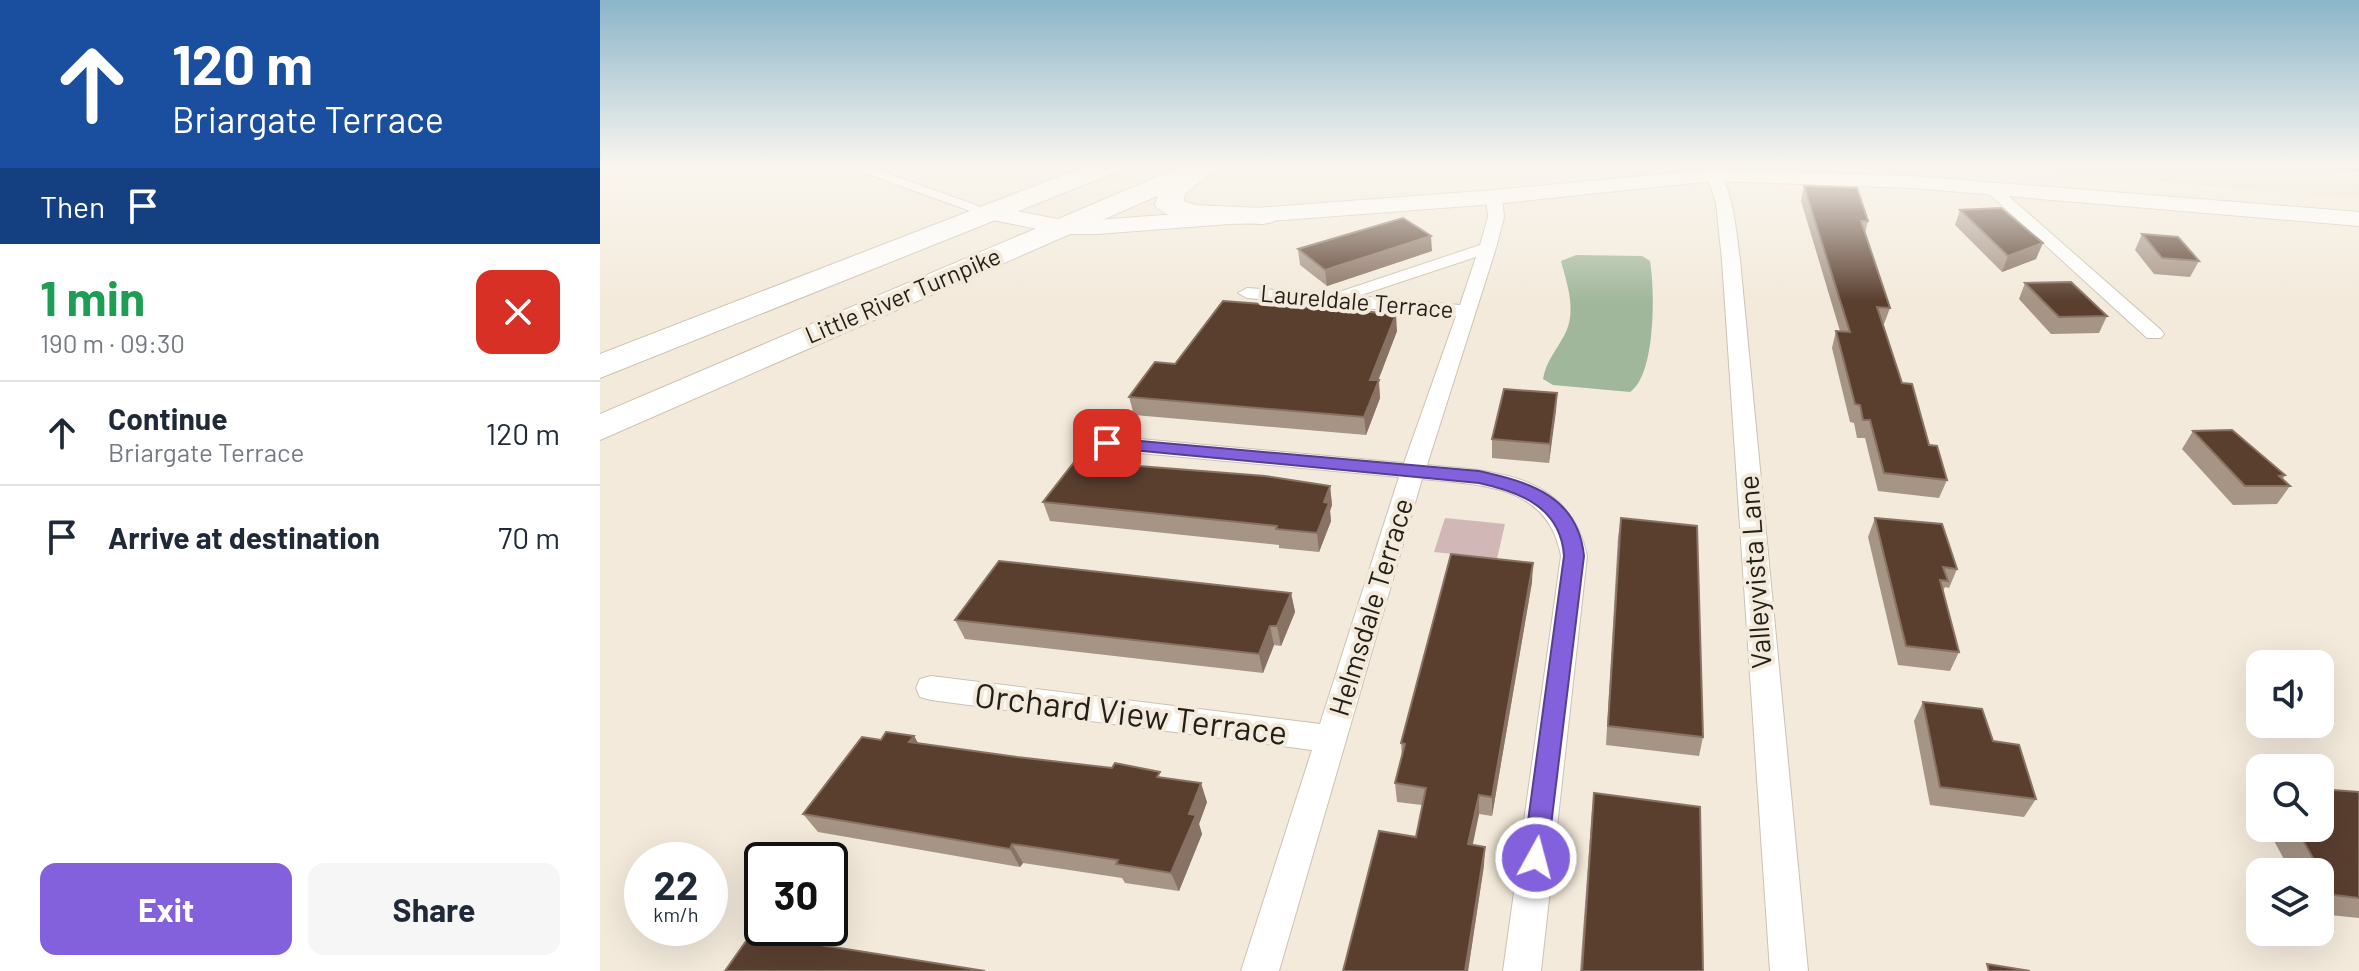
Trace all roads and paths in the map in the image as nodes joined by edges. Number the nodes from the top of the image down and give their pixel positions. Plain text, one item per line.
1 (982, 210) edge
2 (997, 210) edge
3 (1103, 210) edge
4 (1184, 210) edge
5 (1332, 210) edge
6 (1495, 210) edge
7 (1725, 210) edge
8 (2016, 210) edge
9 (2256, 210) edge
10 (990, 213) junction
11 (1263, 216) junction
12 (2359, 219) edge
13 (1063, 227) junction
14 (1488, 248) junction
15 (1247, 293) dead end
16 (1331, 299) junction
17 (1468, 311) junction
18 (2154, 334) dead end
19 (600, 367) edge
20 (600, 428) edge
21 (1107, 443) dead end
22 (1413, 471) junction
23 (931, 688) dead end
24 (1331, 739) junction
25 (1260, 971) edge
26 (1522, 971) edge
27 (1789, 971) edge

1 - 10 street
2 - 10 highway, Little River Turnpike
3 - 13 highway, Little River Turnpike
4 - 11 highway
5 - 11 street
6 - 14 street, Helmsdale Terrace
7 - 27 street, Valleyvista Lane
8 - 18 street
9 - 12 street
10 - 13 street
10 - 19 highway, Little River Turnpike
11 - 13 street
13 - 20 highway, Little River Turnpike
14 - 16 street
14 - 17 street, Helmsdale Terrace
15 - 16 street, Laureldale Terrace
16 - 17 street, Laureldale Terrace
17 - 22 street, Helmsdale Terrace
21 - 22 street
22 - 24 street, Helmsdale Terrace
22 - 26 street
23 - 24 street, Orchard View Terrace
24 - 25 street, Helmsdale Terrace

